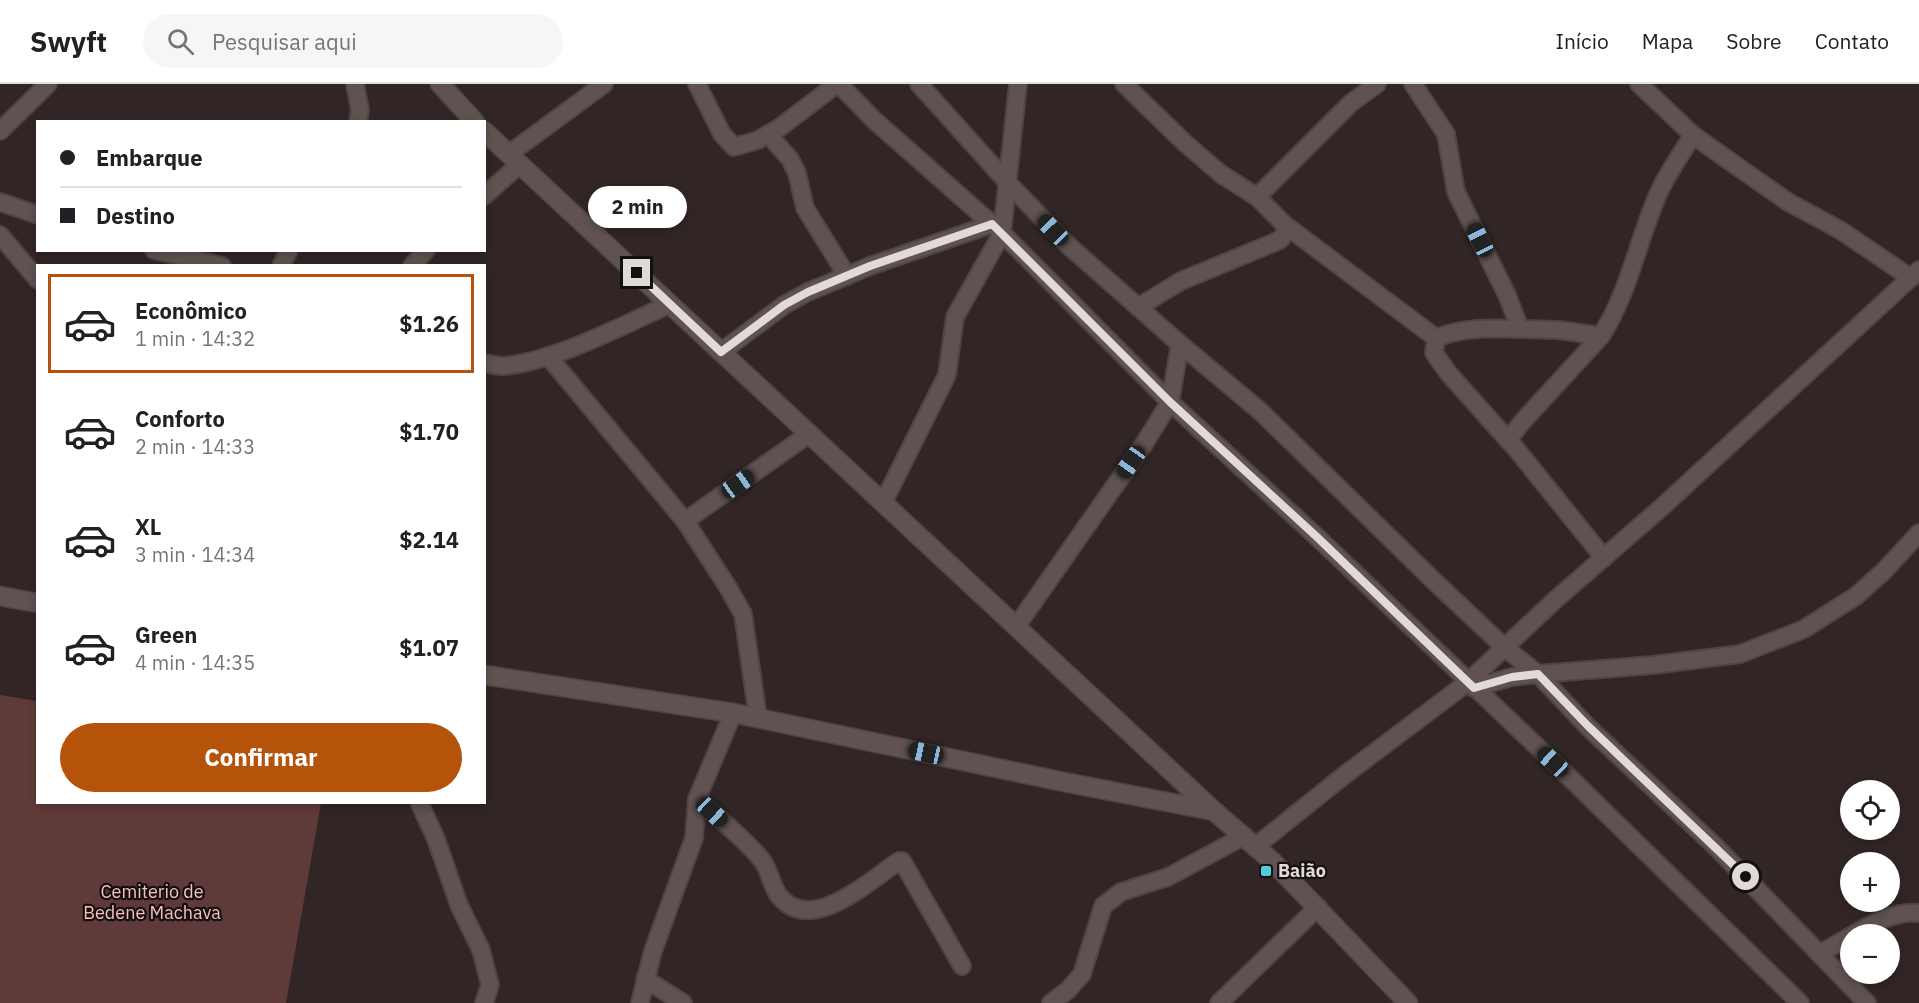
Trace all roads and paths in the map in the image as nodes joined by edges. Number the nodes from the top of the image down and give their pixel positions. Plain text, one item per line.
1 (48, 84) edge
2 (355, 84) edge
3 (440, 84) edge
4 (604, 84) edge
5 (697, 84) edge
6 (838, 84) edge
7 (919, 84) edge
8 (1018, 84) edge
9 (1124, 84) edge
10 (1377, 84) edge
11 (1413, 84) edge
12 (1639, 84) edge
13 (358, 120) edge
14 (474, 120) edge
15 (0, 131) edge
16 (486, 133) edge
17 (768, 134) junction
18 (1693, 135) junction
19 (514, 159) junction
20 (1008, 183) junction
21 (486, 194) edge
22 (1257, 197) junction
23 (0, 202) edge
24 (36, 214) edge
25 (1285, 225) junction
26 (997, 229) junction
27 (0, 235) edge
28 (162, 252) edge
29 (424, 252) edge
30 (214, 264) edge
31 (414, 264) edge
32 (1915, 274) edge
33 (847, 276) junction
34 (36, 278) edge
35 (670, 304) junction
36 (1138, 307) junction
37 (1520, 329) junction
38 (1601, 336) junction
39 (1437, 338) junction
40 (1180, 345) junction
41 (721, 352) junction
42 (548, 356) junction
43 (486, 363) edge
44 (1170, 402) junction
45 (809, 434) junction
46 (1508, 440) junction
47 (884, 503) junction
48 (685, 521) junction
49 (1919, 533) edge
50 (1604, 558) junction
51 (0, 596) edge
52 (36, 603) edge
53 (1016, 627) junction
54 (1504, 647) junction
55 (1538, 674) junction
56 (486, 675) edge
57 (1471, 685) junction
58 (733, 713) junction
59 (758, 718) junction
60 (697, 799) junction
61 (419, 804) edge
62 (1214, 811) junction
63 (1250, 841) junction
64 (1318, 907) junction
65 (1919, 914) edge
66 (1876, 924) edge
67 (1840, 942) edge
68 (1821, 954) junction
69 (962, 966) dead end
70 (645, 980) junction
71 (484, 1003) edge
72 (640, 1003) edge
73 (683, 1003) edge
74 (1051, 1003) edge
75 (1219, 1003) edge
76 (1408, 1003) edge
77 (1800, 1003) edge
78 (1867, 1003) edge

1 - 15 street
2 - 13 street
3 - 14 main road
4 - 19 street
5 - 17 street
6 - 17 street
6 - 26 street
7 - 20 street
8 - 20 street
9 - 22 street
10 - 22 street
11 - 37 street
12 - 18 street
16 - 19 main road
17 - 33 street
18 - 32 street
18 - 38 street
19 - 21 street
19 - 35 main road
20 - 26 street
20 - 36 street
22 - 25 street
23 - 24 street
25 - 36 street
25 - 39 street
26 - 33 street
26 - 44 street
26 - 47 street
27 - 34 street
28 - 30 street
29 - 31 street
32 - 50 street
33 - 41 street
35 - 41 main road
35 - 42 street
36 - 40 street
37 - 38 street
37 - 39 street
38 - 46 street
39 - 46 street
40 - 44 street
40 - 54 street
41 - 45 main road
42 - 43 street
42 - 48 street
44 - 53 street
44 - 57 street
45 - 47 main road
45 - 48 street
46 - 50 street
47 - 53 main road
48 - 59 street
49 - 55 street
50 - 54 street
51 - 52 main road
53 - 62 main road
54 - 55 street
54 - 57 street
55 - 57 street
55 - 68 street
56 - 58 main road
57 - 63 street
57 - 77 street
58 - 59 main road
58 - 60 street
59 - 62 main road
60 - 69 street
60 - 70 street
61 - 71 street
62 - 63 main road
63 - 64 main road
63 - 74 street
64 - 75 street
64 - 76 main road
65 - 66 street
67 - 68 street
68 - 78 street
70 - 72 street
70 - 73 street

